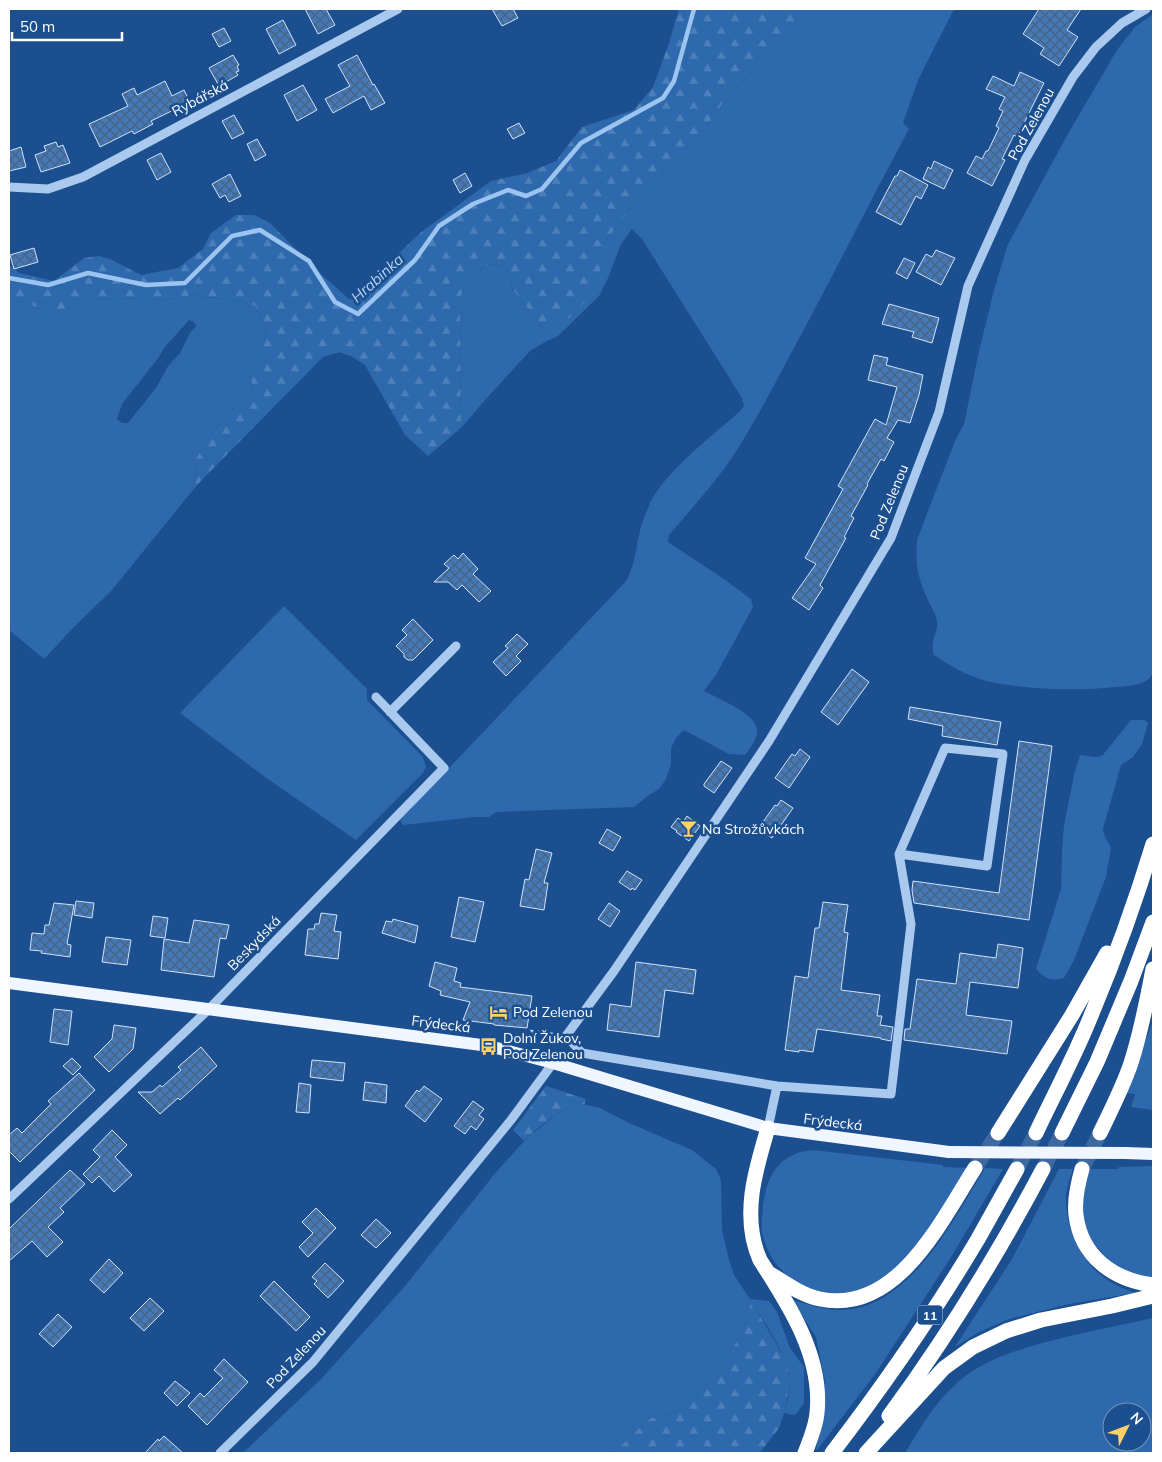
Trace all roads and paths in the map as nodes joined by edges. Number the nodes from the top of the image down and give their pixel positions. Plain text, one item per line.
1 (398, 9) edge
2 (1146, 9) edge
3 (9, 188) edge
4 (456, 646) dead end
5 (376, 697) dead end
6 (390, 712) junction
7 (1153, 844) edge
8 (899, 854) junction
9 (1141, 884) junction
10 (1153, 922) edge
11 (1153, 969) edge
12 (9, 983) edge
13 (208, 1009) junction
14 (566, 1036) junction
15 (526, 1055) junction
16 (553, 1063) junction
17 (777, 1086) junction
18 (768, 1128) junction
19 (998, 1133) tunnel mouth
20 (1036, 1133) tunnel mouth
21 (1100, 1133) tunnel mouth
22 (1062, 1134) tunnel mouth
23 (1153, 1154) edge
24 (975, 1168) tunnel mouth
25 (1017, 1169) tunnel mouth
26 (1043, 1169) tunnel mouth
27 (1082, 1169) tunnel mouth
28 (9, 1199) edge
29 (768, 1272) junction
30 (1153, 1285) edge
31 (1153, 1296) edge
32 (220, 1453) edge
33 (805, 1453) edge
34 (832, 1453) edge
35 (860, 1453) edge
36 (866, 1453) edge

1 - 3 street, Rybářská
2 - 14 street, Pod Zelenou
4 - 6 street
5 - 6 street, Beskydská
6 - 13 street, Beskydská
7 - 9 highway
8 - 8 street
8 - 17 street
9 - 19 highway
9 - 20 highway
10 - 22 highway
11 - 21 highway
12 - 13 main road, Frýdecká
13 - 15 main road, Frýdecká
13 - 28 street, Beskydská
14 - 15 path
14 - 17 street
15 - 16 main road, Frýdecká
16 - 18 main road, Frýdecká
16 - 32 street, Pod Zelenou
17 - 18 street
18 - 23 main road, Frýdecká, bridge
18 - 29 highway
24 - 29 highway
25 - 34 highway, 11
26 - 35 highway, 11
27 - 30 highway
29 - 33 highway
31 - 36 highway

